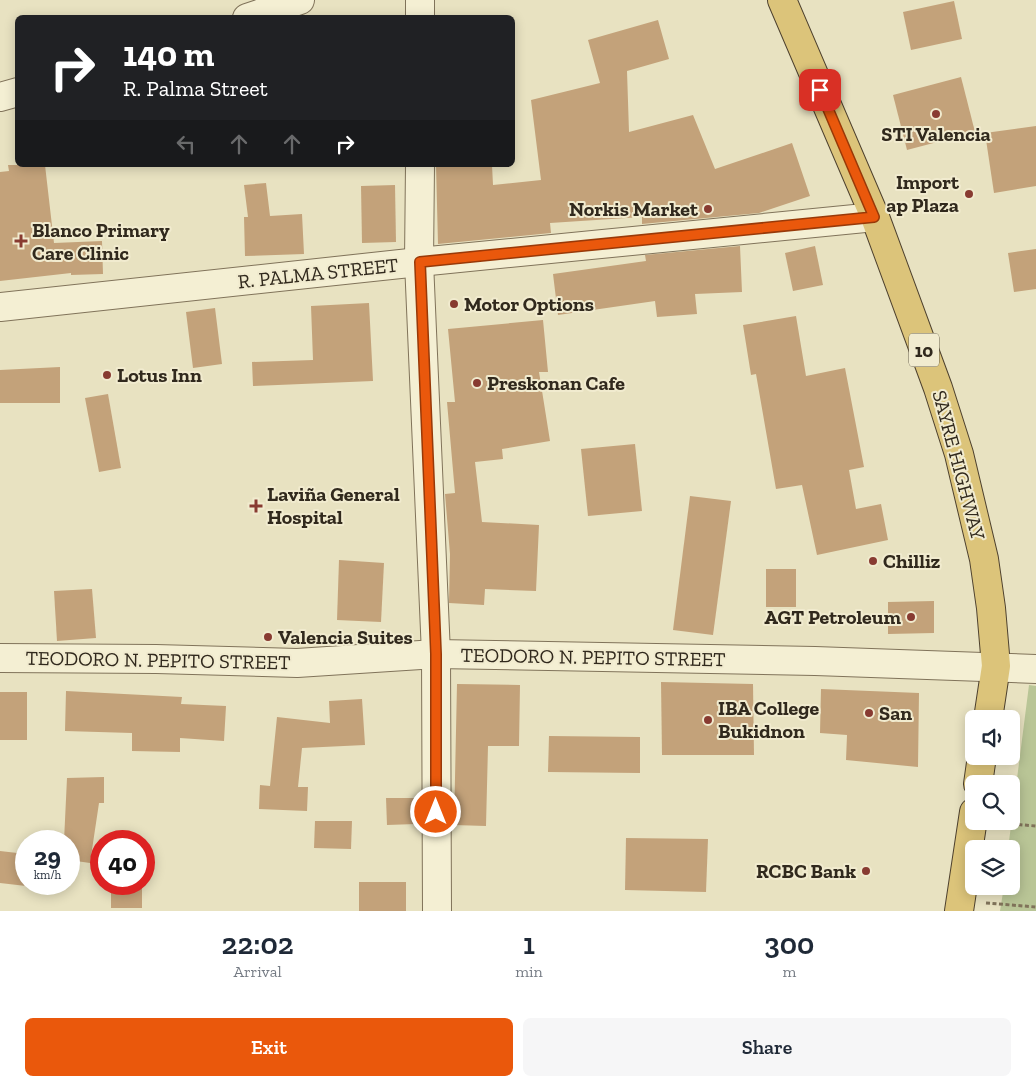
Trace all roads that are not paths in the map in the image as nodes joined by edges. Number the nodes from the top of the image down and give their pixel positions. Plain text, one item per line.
1 (300, 0) edge
2 (420, 0) edge
3 (782, 0) edge
4 (256, 15) edge
5 (420, 15) edge
6 (15, 93) edge
7 (0, 97) edge
8 (420, 167) edge
9 (874, 217) junction
10 (420, 262) junction
11 (0, 307) edge
12 (436, 654) junction
13 (0, 658) edge
14 (996, 666) junction
15 (1036, 669) edge
16 (989, 710) edge
17 (982, 830) edge
18 (960, 906) edge
19 (437, 911) edge

1 - 4 street
2 - 5 street
3 - 9 highway, SAYRE HIGHWAY / 10
6 - 7 street
8 - 10 street
9 - 10 street, R. PALMA STREET
9 - 14 highway, SAYRE HIGHWAY / 10
10 - 11 street, R. PALMA STREET
10 - 12 street
12 - 13 street, TEODORO N. PEPITO STREET
12 - 14 street, TEODORO N. PEPITO STREET
12 - 19 street
14 - 15 street, TEODORO N. PEPITO STREET
14 - 16 highway, SAYRE HIGHWAY / 10
17 - 18 highway

